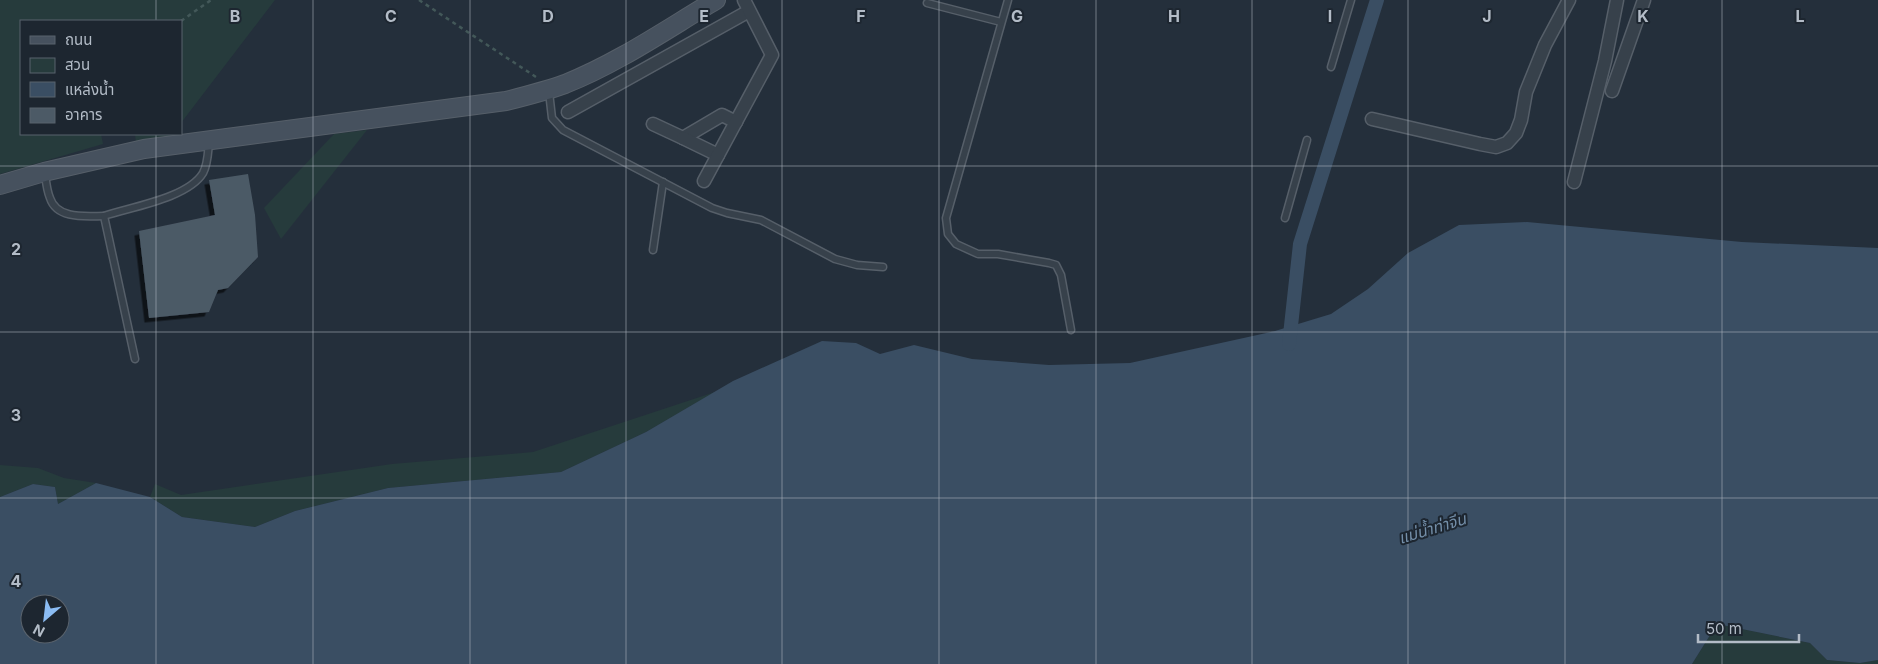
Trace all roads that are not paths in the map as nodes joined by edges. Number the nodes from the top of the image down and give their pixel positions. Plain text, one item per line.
1 (716, 0) edge
2 (1008, 0) edge
3 (1351, 0) edge
4 (1569, 0) edge
5 (1617, 0) edge
6 (1644, 0) edge
7 (927, 3) dead end
8 (747, 6) edge
9 (1001, 22) junction
10 (1331, 68) dead end
11 (545, 91) junction
12 (1612, 91) dead end
13 (568, 112) dead end
14 (1372, 119) dead end
15 (736, 122) junction
16 (653, 124) dead end
17 (683, 138) junction
18 (210, 140) junction
19 (1307, 140) dead end
20 (718, 155) junction
21 (44, 172) junction
22 (704, 181) dead end
23 (663, 182) junction
24 (1574, 182) dead end
25 (0, 185) edge
26 (104, 216) junction
27 (1285, 218) dead end
28 (652, 250) dead end
29 (883, 267) dead end
30 (1071, 330) dead end
31 (135, 359) dead end

1 - 11 main road
2 - 9 lane
3 - 10 lane
4 - 14 street
5 - 24 street
6 - 12 street
7 - 9 lane
8 - 13 street
8 - 15 street
9 - 30 lane
11 - 18 main road
11 - 23 lane
15 - 17 street
15 - 20 street
16 - 17 street
17 - 20 street
18 - 21 main road
18 - 26 lane
19 - 27 lane
20 - 22 street
21 - 25 main road
21 - 26 lane
23 - 28 lane
23 - 29 lane
26 - 31 lane

